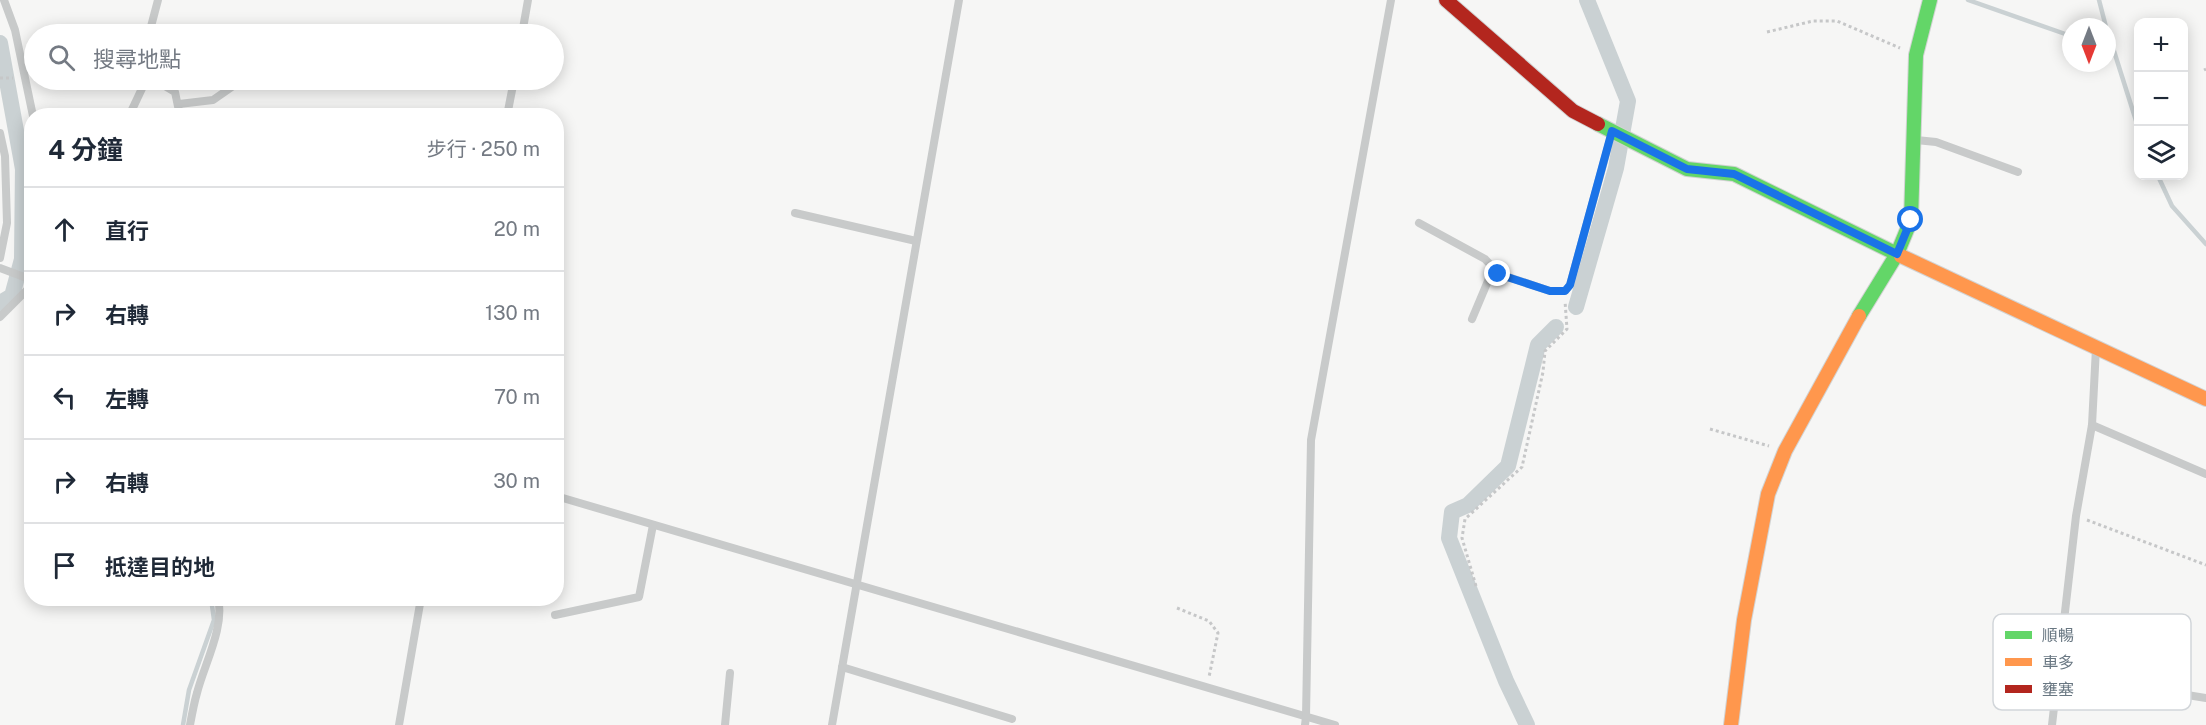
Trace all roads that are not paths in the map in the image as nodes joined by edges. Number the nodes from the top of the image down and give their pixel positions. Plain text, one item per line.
1 (4, 0) edge
2 (158, 0) edge
3 (528, 0) edge
4 (959, 0) edge
5 (1391, 0) edge
6 (1446, 0) edge
7 (1930, 0) edge
8 (152, 24) edge
9 (524, 24) edge
10 (24, 73) edge
11 (28, 90) edge
12 (141, 90) edge
13 (172, 90) edge
14 (227, 90) edge
15 (511, 90) edge
16 (179, 104) junction
17 (31, 108) edge
18 (133, 108) edge
19 (179, 108) edge
20 (508, 108) edge
21 (1612, 131) junction
22 (0, 133) edge
23 (1912, 140) junction
24 (2018, 172) dead end
25 (795, 213) dead end
26 (1419, 223) dead end
27 (916, 241) junction
28 (1897, 254) junction
29 (0, 258) edge
30 (0, 268) edge
31 (1493, 269) junction
32 (24, 277) edge
33 (24, 293) edge
34 (0, 317) edge
35 (1472, 319) dead end
36 (2096, 348) junction
37 (2206, 399) edge
38 (2092, 425) junction
39 (2206, 474) edge
40 (564, 498) edge
41 (653, 525) junction
42 (855, 584) junction
43 (220, 606) edge
44 (421, 606) edge
45 (2065, 614) edge
46 (555, 615) dead end
47 (842, 667) junction
48 (730, 673) dead end
49 (2191, 696) edge
50 (2206, 698) edge
51 (2054, 710) edge
52 (1012, 719) dead end
53 (1305, 721) edge
54 (190, 725) edge
55 (399, 725) edge
56 (726, 725) edge
57 (832, 725) edge
58 (1335, 725) edge
59 (1731, 725) edge
60 (2052, 725) edge

1 - 10 lane
2 - 8 lane
3 - 9 lane
4 - 27 lane
5 - 53 lane
6 - 21 street
7 - 23 street
11 - 17 lane
12 - 18 lane
13 - 16 lane
14 - 16 lane
15 - 20 lane
16 - 19 lane
21 - 28 street
21 - 31 lane
22 - 29 lane
23 - 24 lane
23 - 28 street
25 - 27 lane
26 - 31 lane
27 - 42 lane
28 - 36 street
28 - 59 street
30 - 32 lane
31 - 35 lane
33 - 34 lane
36 - 37 street
36 - 38 lane
38 - 39 lane
38 - 45 lane
40 - 41 lane
41 - 42 lane
41 - 46 lane
42 - 47 lane
42 - 53 lane
43 - 54 lane
44 - 55 lane
47 - 52 lane
47 - 57 lane
48 - 56 lane
49 - 50 lane
51 - 60 lane
53 - 58 lane

